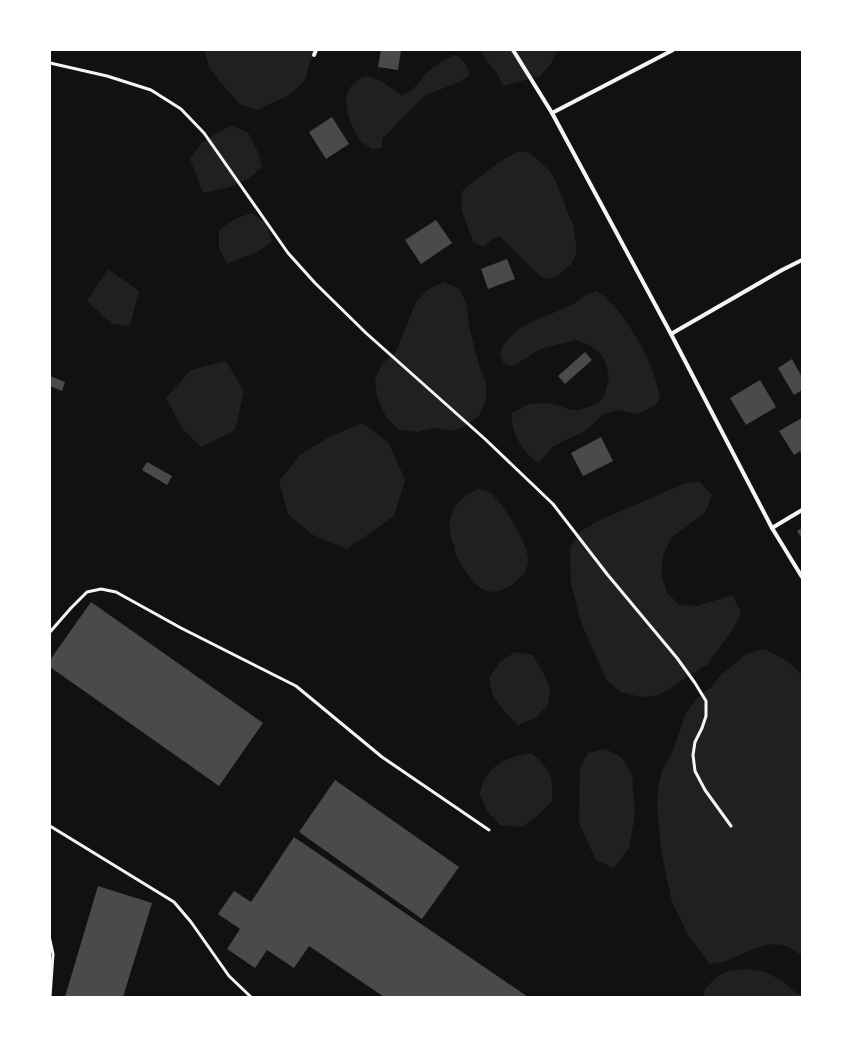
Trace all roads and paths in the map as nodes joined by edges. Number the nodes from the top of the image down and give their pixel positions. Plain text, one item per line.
1 (316, 50) edge
2 (514, 50) edge
3 (673, 50) edge
4 (314, 55) dead end
5 (50, 63) edge
6 (552, 113) junction
7 (802, 260) edge
8 (671, 334) junction
9 (802, 510) edge
10 (772, 528) junction
11 (802, 577) edge
12 (50, 632) edge
13 (50, 826) edge
14 (731, 826) dead end
15 (489, 830) dead end
16 (50, 940) edge
17 (50, 997) edge
18 (251, 997) edge

1 - 4 street
2 - 6 street
3 - 6 street
5 - 14 lane
6 - 8 street
7 - 8 street
8 - 10 street
9 - 10 street
10 - 11 street
12 - 15 lane
13 - 18 lane
16 - 17 lane

